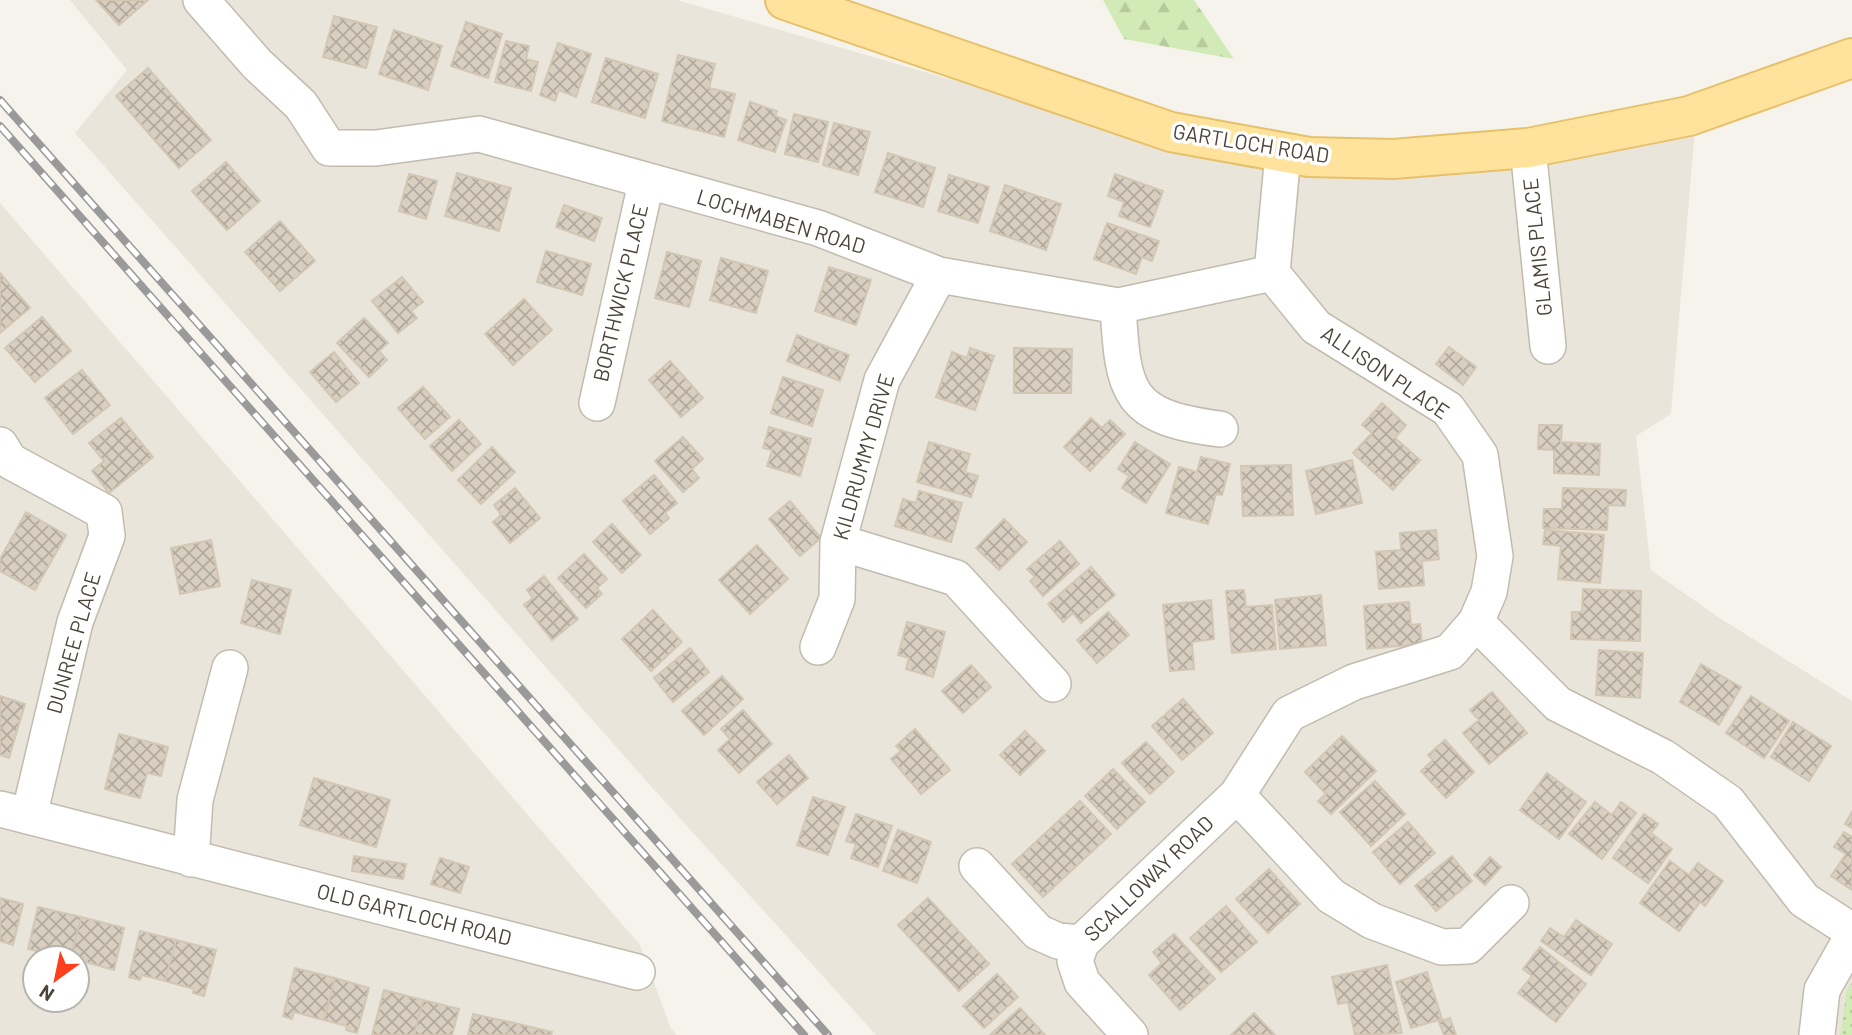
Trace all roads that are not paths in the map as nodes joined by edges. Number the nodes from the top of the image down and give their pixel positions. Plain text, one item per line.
1 (201, 0) edge
2 (785, 0) edge
3 (1852, 58) edge
4 (1528, 148) junction
5 (1283, 153) junction
6 (646, 183) junction
7 (1272, 274) junction
8 (939, 275) junction
9 (1118, 306) junction
10 (1548, 346) dead end
11 (597, 403) dead end
12 (1220, 429) dead end
13 (0, 445) edge
14 (838, 542) junction
15 (1476, 622) junction
16 (818, 647) dead end
17 (230, 668) dead end
18 (1053, 684) dead end
19 (1237, 795) junction
20 (15, 812) edge
21 (191, 859) junction
22 (977, 866) dead end
23 (1511, 903) dead end
24 (1852, 931) edge
25 (1852, 937) edge
26 (1081, 943) junction
27 (637, 972) dead end
28 (1130, 1035) edge
29 (1817, 1035) edge

1 - 6 street, LOCHMABEN ROAD
2 - 5 main road, GARTLOCH ROAD
3 - 4 main road, GARTLOCH ROAD
4 - 5 main road, GARTLOCH ROAD
4 - 10 street, GLAMIS PLACE
5 - 7 street
6 - 8 street, LOCHMABEN ROAD
6 - 11 street, BORTHWICK PLACE
7 - 9 street, LOCHMABEN ROAD
7 - 15 street, ALLISON PLACE
8 - 9 street, LOCHMABEN ROAD
8 - 14 street, KILDRUMMY DRIVE
9 - 12 street
13 - 20 street, DUNREE PLACE
14 - 16 street, KILDRUMMY DRIVE
14 - 18 street
15 - 19 street, ALLISON PLACE
15 - 24 street
17 - 21 street
19 - 23 street
19 - 26 street, SCALLOWAY ROAD
20 - 21 street, OLD GARTLOCH ROAD
21 - 27 street, OLD GARTLOCH ROAD
22 - 26 street
25 - 29 street
26 - 28 street, SCALLOWAY ROAD

